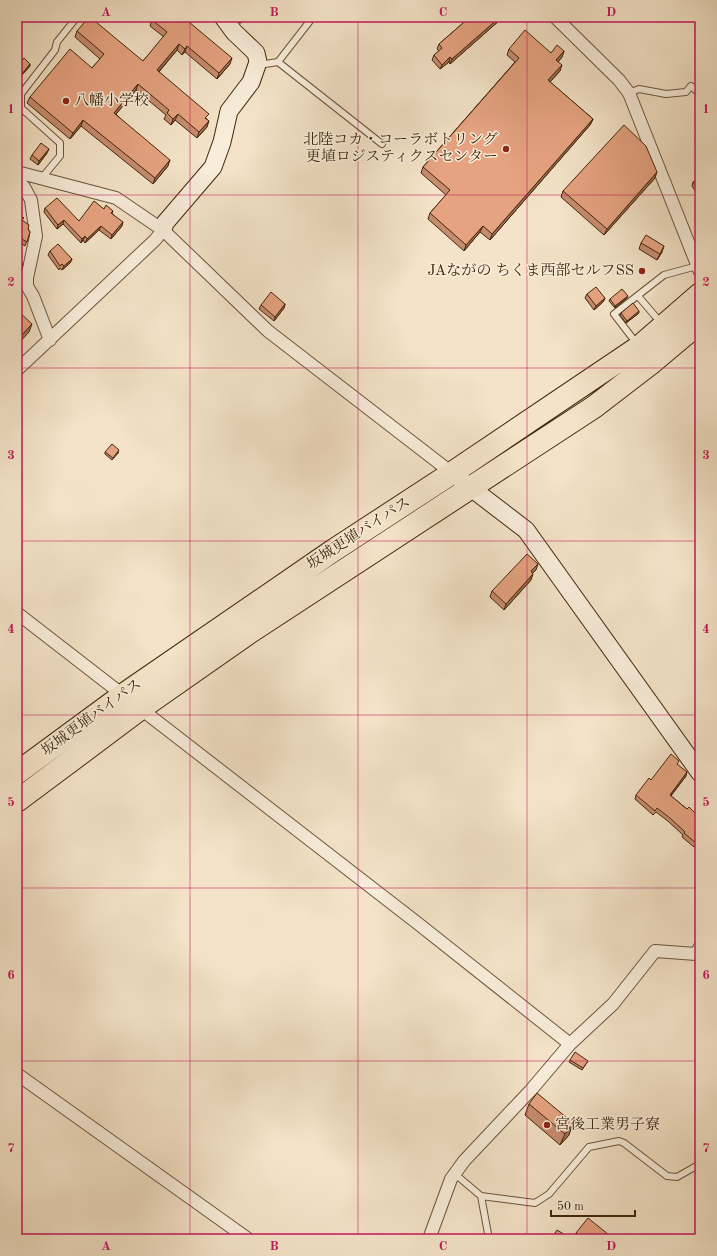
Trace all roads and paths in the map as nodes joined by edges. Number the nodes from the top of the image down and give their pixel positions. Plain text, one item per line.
1 (77, 17) edge
2 (223, 17) edge
3 (313, 17) edge
4 (555, 17) edge
5 (258, 62) junction
6 (278, 62) junction
7 (629, 93) junction
8 (700, 94) edge
9 (382, 144) dead end
10 (18, 177) edge
11 (41, 178) junction
12 (163, 230) junction
13 (699, 269) edge
14 (22, 286) edge
15 (700, 294) edge
16 (638, 296) junction
17 (700, 322) edge
18 (664, 327) junction
19 (50, 340) junction
20 (639, 347) junction
21 (17, 370) edge
22 (452, 473) junction
23 (471, 488) junction
24 (17, 613) edge
25 (123, 694) junction
26 (140, 709) junction
27 (17, 773) edge
28 (700, 773) edge
29 (17, 801) edge
30 (698, 950) edge
31 (570, 1044) junction
32 (17, 1074) edge
33 (700, 1164) edge
34 (455, 1174) junction
35 (481, 1196) junction
36 (248, 1239) edge
37 (429, 1239) edge
38 (489, 1239) edge

1 - 11 lane
2 - 5 street
3 - 6 lane
4 - 7 street
5 - 6 lane
5 - 12 street
6 - 9 lane
7 - 8 lane
7 - 13 street
10 - 11 street
10 - 14 street
11 - 12 street
12 - 19 street
12 - 22 street
13 - 16 lane
14 - 19 street
15 - 18 highway, 坂城更埴バイパス
16 - 18 lane
16 - 20 lane
17 - 23 highway, 坂城更埴バイパス
18 - 20 highway, 坂城更埴バイパス
19 - 21 street
20 - 22 highway, 坂城更埴バイパス
22 - 23 street
22 - 25 highway, 坂城更埴バイパス
23 - 26 highway, 坂城更埴バイパス
23 - 28 street
24 - 25 street
25 - 26 street
25 - 27 highway, 坂城更埴バイパス
26 - 29 highway, 坂城更埴バイパス
26 - 31 street
30 - 31 street
31 - 34 street
32 - 36 street
33 - 35 lane
34 - 35 lane
34 - 37 street
35 - 38 lane

